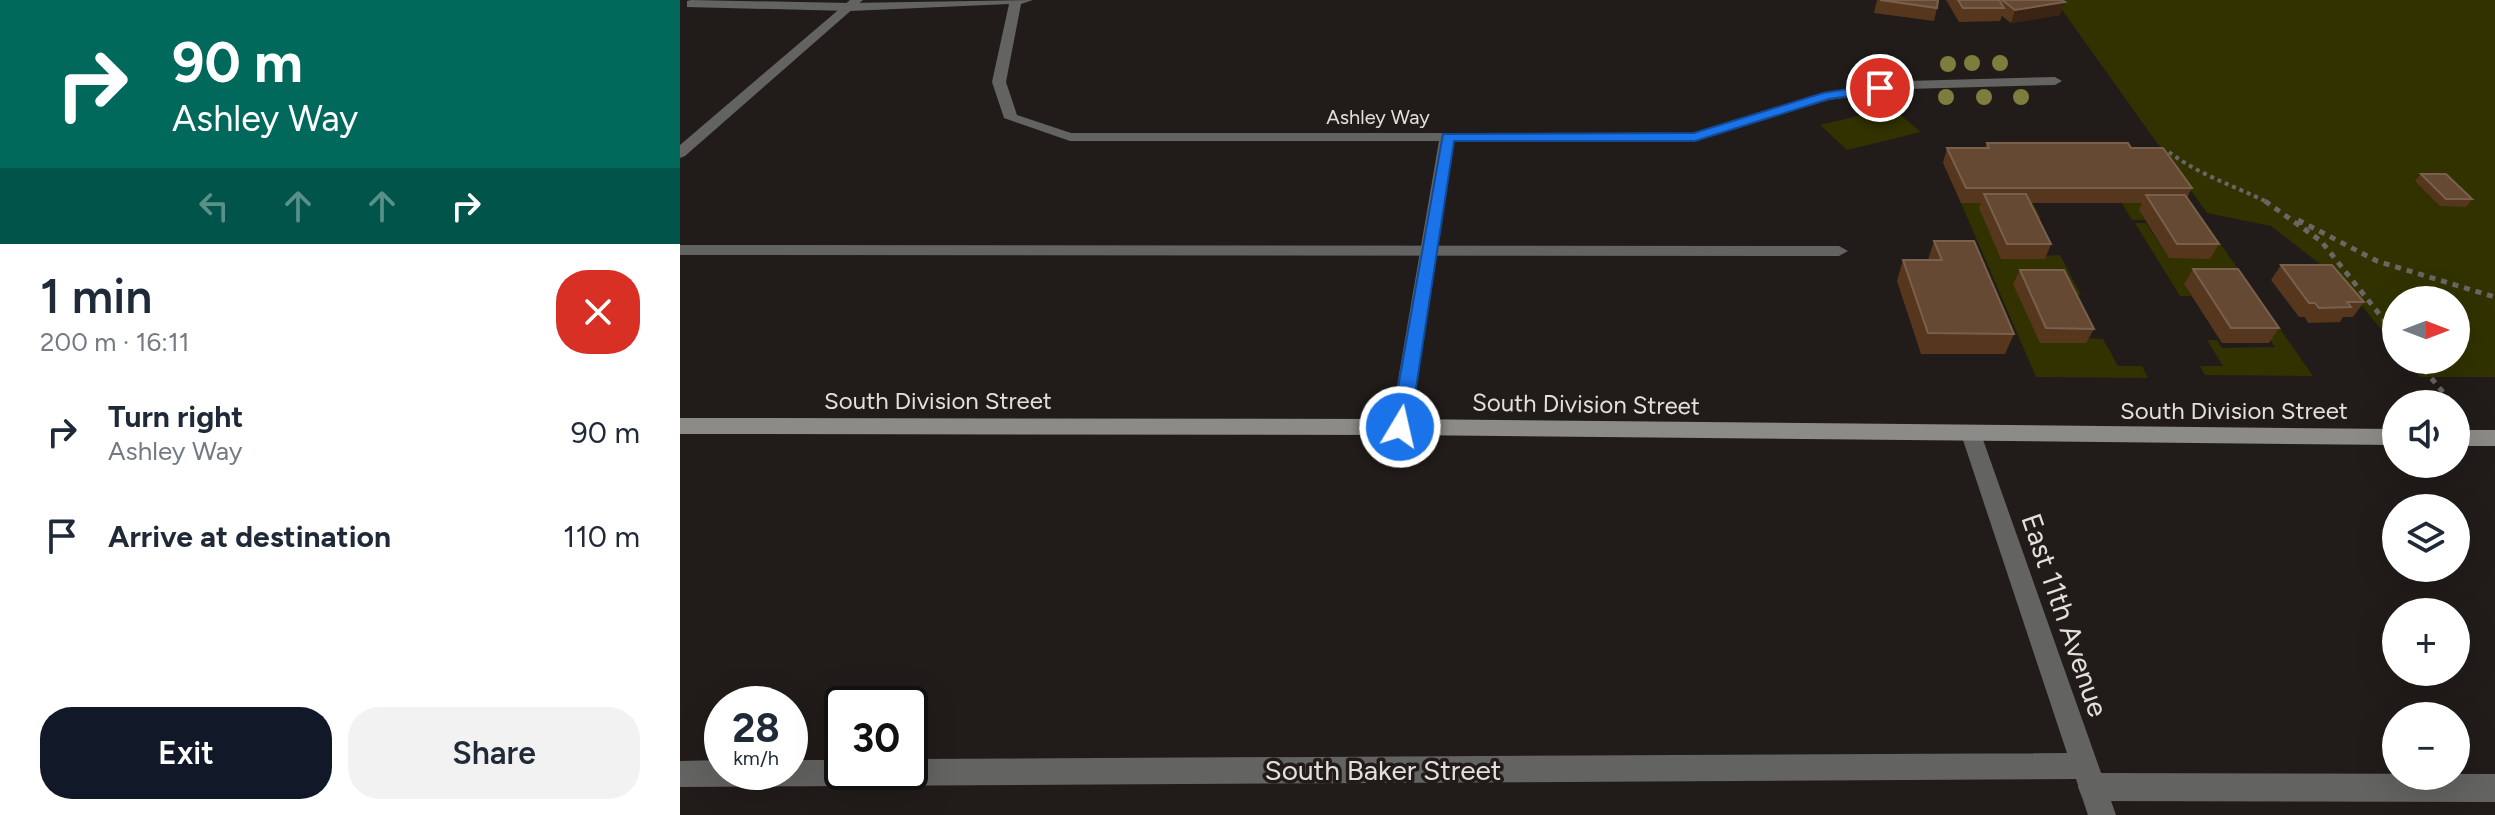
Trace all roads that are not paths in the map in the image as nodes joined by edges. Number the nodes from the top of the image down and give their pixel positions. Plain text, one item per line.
1 (1019, 1) edge
2 (854, 3) edge
3 (689, 6) edge
4 (2055, 81) dead end
5 (1447, 137) junction
6 (680, 153) edge
7 (680, 250) edge
8 (1429, 251) junction
9 (1839, 251) dead end
10 (680, 426) edge
11 (1400, 427) junction
12 (1971, 434) junction
13 (2382, 437) edge
14 (2470, 438) edge
15 (2495, 438) edge
16 (680, 774) edge
17 (2089, 777) junction
18 (2495, 788) edge
19 (2102, 815) edge

1 - 2 street
1 - 5 street, Ashley Way
2 - 3 street
2 - 6 street
4 - 5 street, Ashley Way
5 - 8 street
7 - 8 street
8 - 9 street
8 - 11 street
10 - 11 main road, South Division Street
11 - 12 main road, South Division Street
12 - 13 main road, South Division Street
12 - 17 street, East 11th Avenue
14 - 15 main road
16 - 17 street, South Baker Street
17 - 18 street, South Baker Street
17 - 19 street, East 11th Avenue

